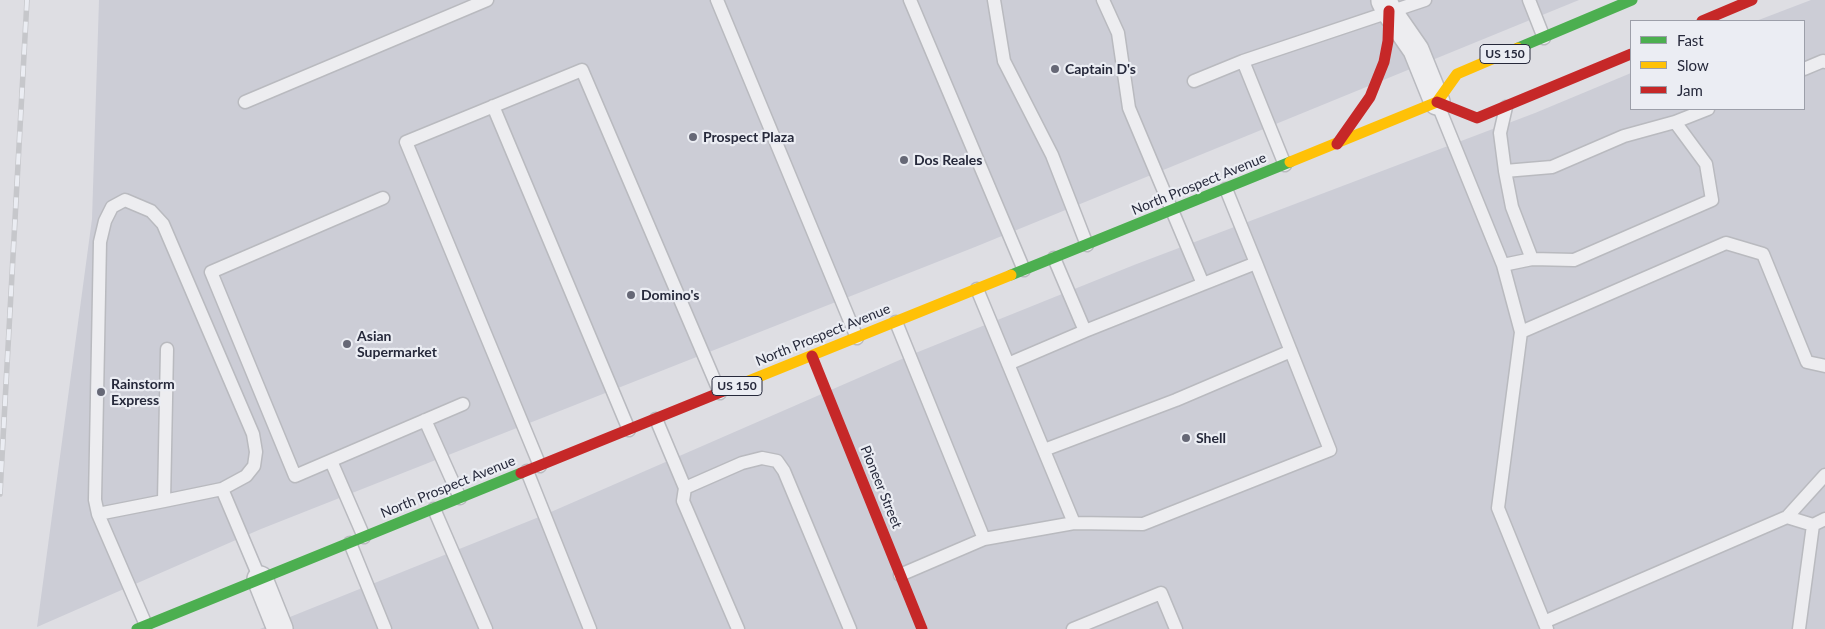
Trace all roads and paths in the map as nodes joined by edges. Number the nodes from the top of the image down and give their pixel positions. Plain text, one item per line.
1 (487, 0) edge
2 (716, 0) edge
3 (910, 0) edge
4 (994, 0) edge
5 (1102, 0) edge
6 (1425, 0) edge
7 (1529, 0) edge
8 (1632, 0) edge
9 (1752, 0) edge
10 (1610, 5) edge
11 (1386, 6) edge
12 (1704, 20) edge
13 (1544, 38) junction
14 (1630, 54) edge
15 (1243, 61) junction
16 (1825, 62) edge
17 (1805, 69) edge
18 (1194, 82) dead end
19 (245, 102) dead end
20 (1437, 102) junction
21 (1506, 105) junction
22 (493, 106) junction
23 (1705, 110) edge
24 (1675, 122) junction
25 (1337, 144) junction
26 (1285, 165) junction
27 (1505, 171) junction
28 (1226, 189) junction
29 (383, 198) dead end
30 (1172, 210) junction
31 (1086, 245) junction
32 (1054, 258) junction
33 (1532, 259) junction
34 (1256, 263) junction
35 (1503, 265) junction
36 (1024, 270) junction
37 (1203, 284) junction
38 (977, 289) junction
39 (896, 322) junction
40 (1085, 331) junction
41 (1521, 332) junction
42 (857, 338) junction
43 (167, 349) dead end
44 (1291, 351) junction
45 (812, 356) junction
46 (1008, 364) junction
47 (1825, 366) edge
48 (720, 393) junction
49 (463, 404) dead end
50 (656, 419) junction
51 (425, 420) junction
52 (629, 430) junction
53 (1044, 450) junction
54 (330, 461) junction
55 (540, 466) junction
56 (527, 471) junction
57 (1825, 475) edge
58 (684, 488) junction
59 (222, 489) junction
60 (460, 498) junction
61 (164, 501) junction
62 (434, 509) junction
63 (98, 514) junction
64 (1788, 517) junction
65 (1819, 522) edge
66 (1074, 523) junction
67 (364, 537) junction
68 (984, 539) junction
69 (350, 543) junction
70 (900, 575) junction
71 (260, 579) junction
72 (1545, 625) edge
73 (142, 627) edge
74 (280, 629) edge
75 (385, 629) edge
76 (486, 629) edge
77 (590, 629) edge
78 (738, 629) edge
79 (850, 629) edge
80 (922, 629) edge
81 (1073, 629) edge
82 (1176, 629) edge
83 (1799, 629) edge

1 - 19 lane
2 - 42 lane
3 - 36 lane
4 - 31 lane
5 - 30 lane
6 - 11 lane
7 - 13 lane
8 - 10 main road, US 150
9 - 12 main road
10 - 13 main road, US 150
11 - 15 lane
11 - 20 street
11 - 25 main road
13 - 20 main road, US 150
14 - 21 main road
15 - 18 lane
15 - 26 lane
16 - 17 lane
20 - 21 main road
20 - 25 main road, North Prospect Avenue / US 150
20 - 35 lane
21 - 27 lane
22 - 48 lane
22 - 52 lane
22 - 55 lane
23 - 24 lane
24 - 27 lane
24 - 33 lane
25 - 26 main road, North Prospect Avenue / US 150
26 - 28 main road, North Prospect Avenue / US 150
27 - 33 lane
28 - 30 main road, North Prospect Avenue / US 150
28 - 34 lane
29 - 54 lane
30 - 31 main road, North Prospect Avenue / US 150
30 - 37 lane
31 - 32 main road, North Prospect Avenue / US 150
32 - 36 main road, North Prospect Avenue / US 150
32 - 40 lane
33 - 35 lane
34 - 37 lane
34 - 44 lane
35 - 41 lane
36 - 38 main road, North Prospect Avenue / US 150
37 - 40 lane
38 - 39 main road, North Prospect Avenue / US 150
38 - 46 lane
39 - 42 main road, North Prospect Avenue / US 150
39 - 68 lane
40 - 46 lane
41 - 47 lane
41 - 72 lane
42 - 45 main road, North Prospect Avenue / US 150
43 - 61 lane
44 - 53 lane
44 - 66 lane
45 - 48 main road, North Prospect Avenue / US 150
45 - 70 main road, Pioneer Street
46 - 53 lane
48 - 50 main road, North Prospect Avenue / US 150
49 - 51 lane
50 - 52 main road, North Prospect Avenue / US 150
50 - 58 lane
51 - 54 lane
51 - 60 lane
52 - 55 main road, North Prospect Avenue / US 150
53 - 66 lane
54 - 67 lane
55 - 56 main road, North Prospect Avenue / US 150
56 - 60 main road, North Prospect Avenue / US 150
56 - 77 lane
57 - 64 lane
58 - 78 lane
58 - 79 lane
59 - 61 lane
59 - 63 lane
59 - 71 lane
60 - 62 main road, North Prospect Avenue / US 150
61 - 63 lane
62 - 67 main road, North Prospect Avenue / US 150
62 - 76 lane
63 - 73 lane
64 - 65 lane
64 - 72 lane
65 - 83 lane
66 - 68 lane
67 - 69 main road, North Prospect Avenue / US 150
68 - 70 lane
69 - 71 main road, North Prospect Avenue / US 150
69 - 75 lane
70 - 80 main road, Pioneer Street
71 - 73 main road, North Prospect Avenue / US 150
71 - 74 street
81 - 82 lane

